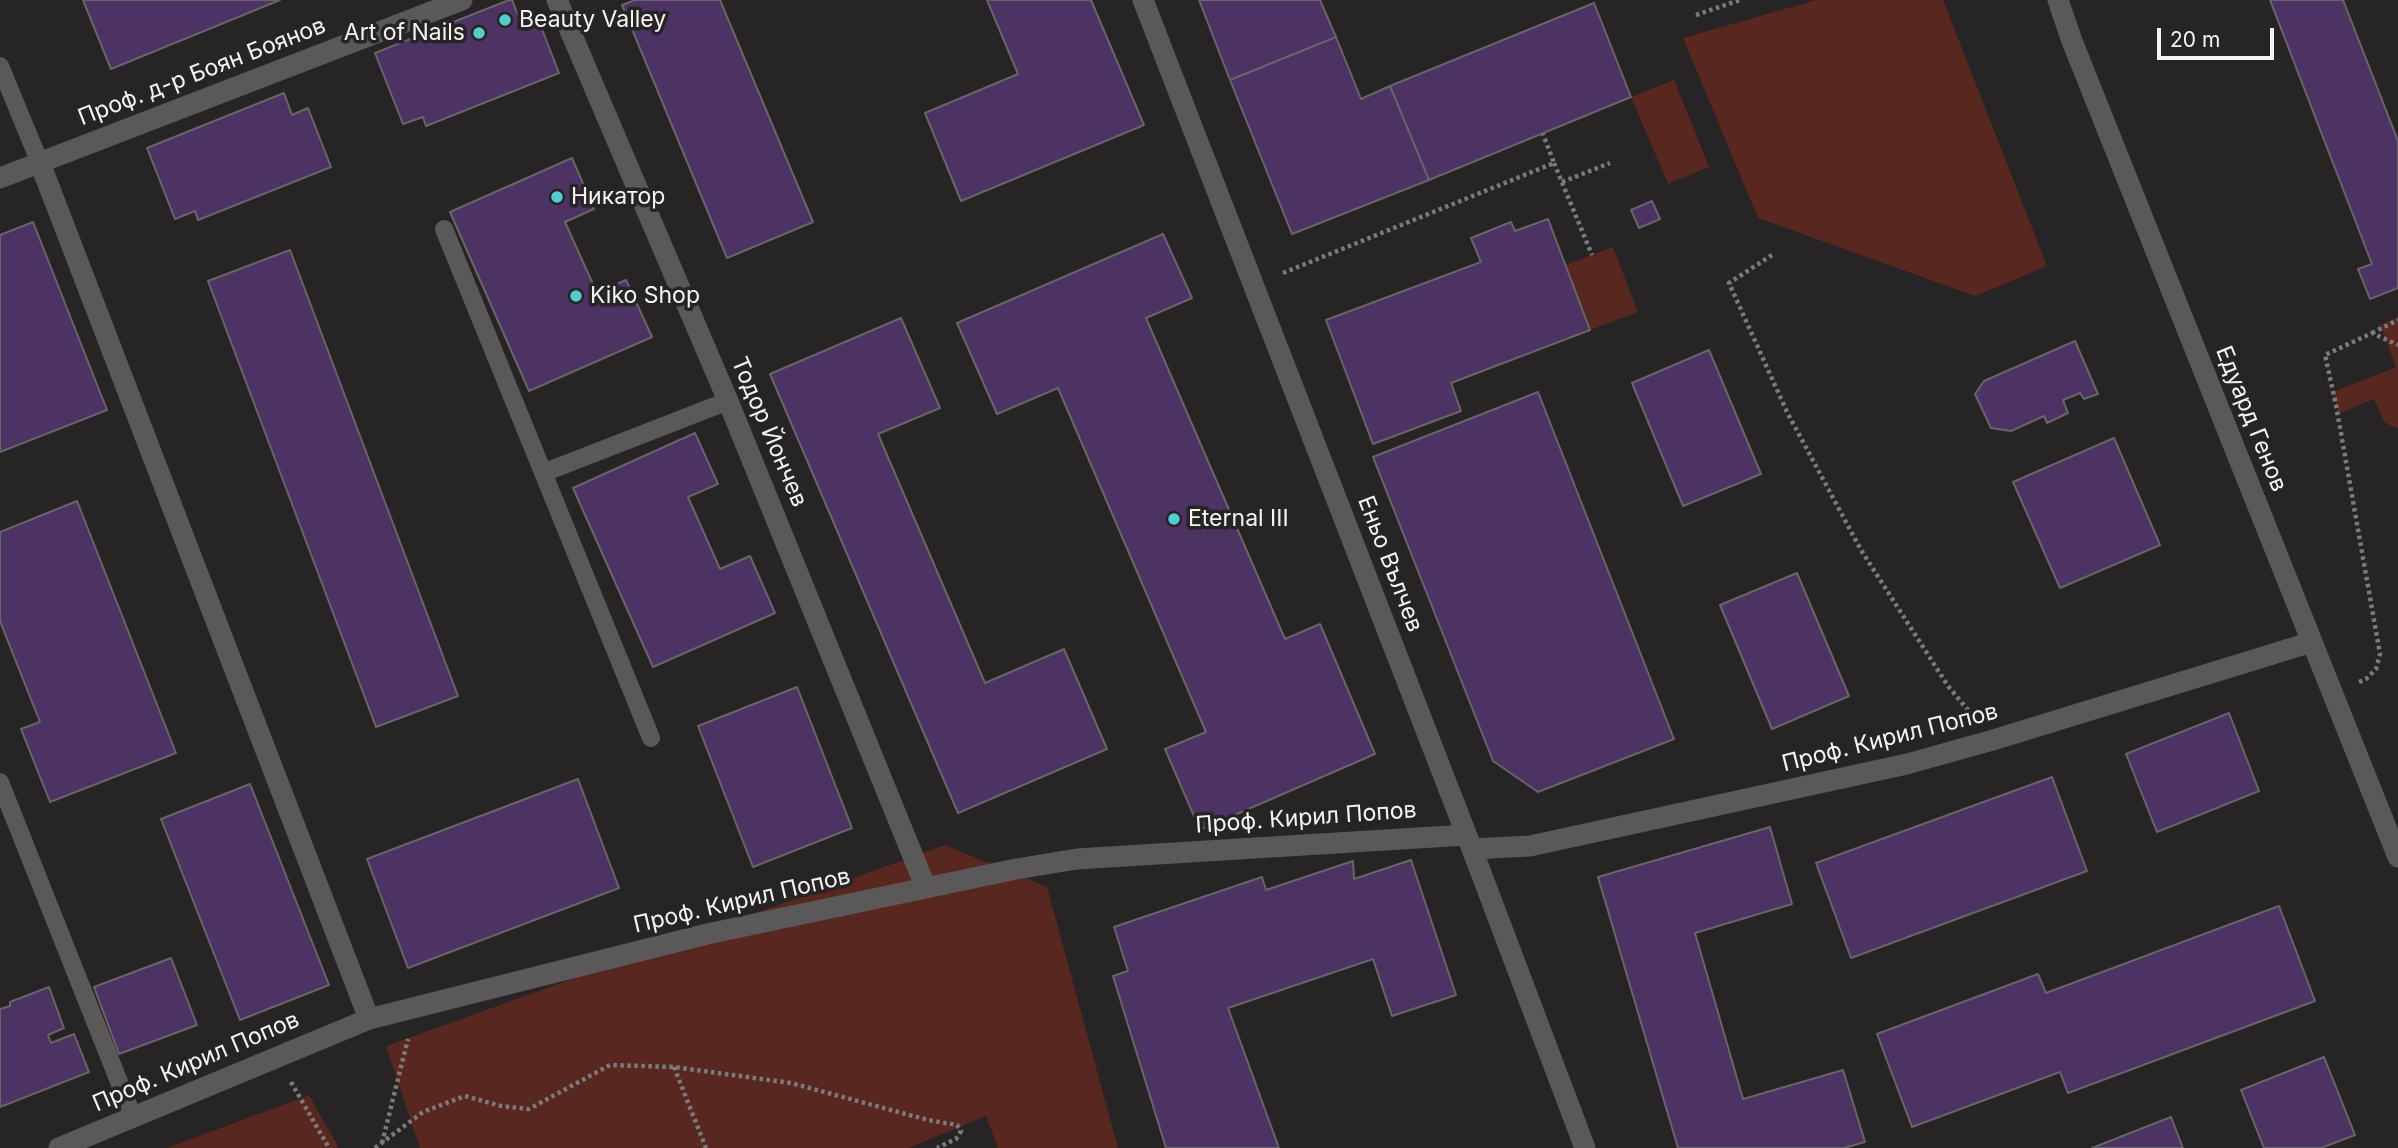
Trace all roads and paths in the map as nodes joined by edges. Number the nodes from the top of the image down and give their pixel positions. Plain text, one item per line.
1 (462, 0) edge
2 (557, 0) edge
3 (1143, 0) edge
4 (1740, 0) edge
5 (2058, 0) edge
6 (1696, 15) dead end
7 (0, 66) edge
8 (1543, 134) dead end
9 (40, 163) junction
10 (1555, 163) junction
11 (1610, 163) dead end
12 (0, 178) edge
13 (1562, 182) junction
14 (444, 229) dead end
15 (1592, 255) dead end
16 (1772, 255) dead end
17 (1254, 285) junction
18 (2398, 320) edge
19 (2372, 333) junction
20 (2398, 345) edge
21 (728, 401) junction
22 (543, 472) junction
23 (2312, 642) junction
24 (2332, 693) junction
25 (651, 738) dead end
26 (1993, 740) junction
27 (0, 782) edge
28 (1469, 842) junction
29 (2398, 857) edge
30 (926, 888) junction
31 (417, 1006) junction
32 (369, 1018) junction
33 (674, 1067) junction
34 (310, 1115) dead end
35 (133, 1117) junction
36 (382, 1143) junction
37 (59, 1148) edge
38 (329, 1148) edge
39 (375, 1148) edge
40 (706, 1148) edge
41 (937, 1148) edge
42 (1585, 1148) edge

1 - 9 street, Проф. д-р Боян Боянов
2 - 21 street, Тодор Йончев
3 - 17 street, Еньо Вълчев
4 - 6 path
5 - 23 street, Едуард Генов
7 - 9 lane
8 - 10 path
9 - 12 street, Проф. д-р Боян Боянов
9 - 32 street
10 - 13 path
10 - 17 path
11 - 13 path
13 - 15 path
14 - 22 lane
16 - 26 path
17 - 28 street, Еньо Вълчев
18 - 19 path
19 - 20 path
19 - 24 path
21 - 22 lane
21 - 30 street, Тодор Йончев
22 - 25 lane
23 - 24 street, Едуард Генов
23 - 26 street, Проф. Кирил Попов
24 - 29 street, Едуард Генов
26 - 28 street, Проф. Кирил Попов
27 - 35 lane
28 - 30 street, Проф. Кирил Попов
28 - 42 street, Еньо Вълчев
30 - 31 street, Проф. Кирил Попов
31 - 32 street, Проф. Кирил Попов
31 - 36 path
32 - 35 street, Проф. Кирил Попов
33 - 36 path
33 - 40 path
33 - 41 path
34 - 38 path
35 - 37 street, Проф. Кирил Попов
36 - 39 path

